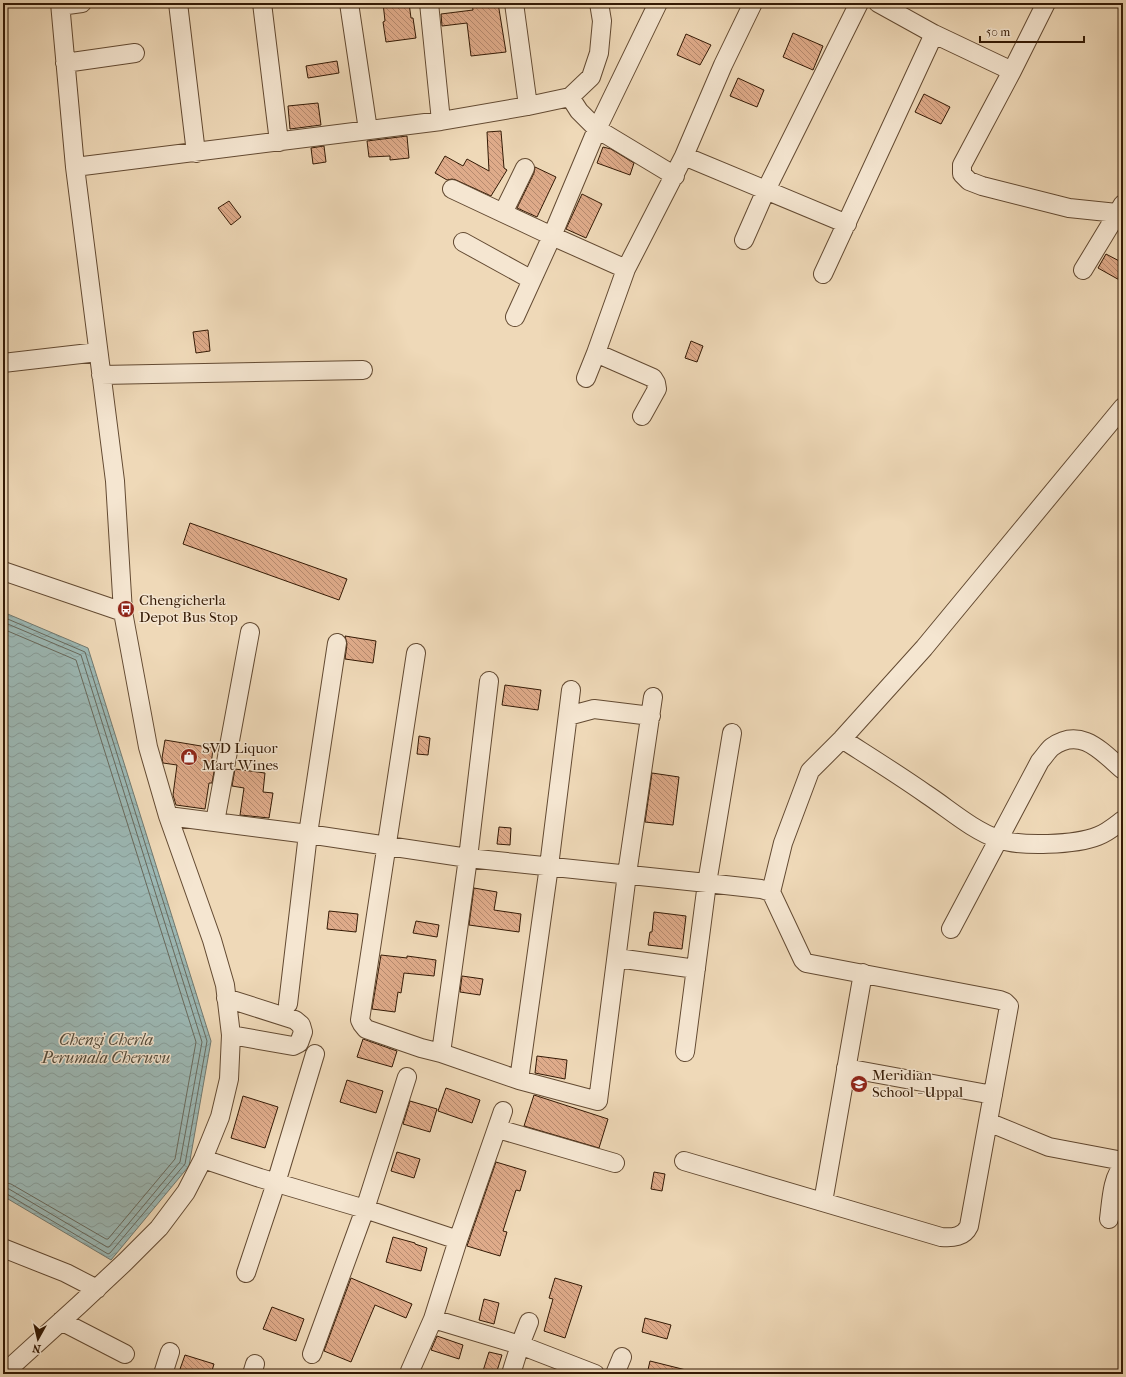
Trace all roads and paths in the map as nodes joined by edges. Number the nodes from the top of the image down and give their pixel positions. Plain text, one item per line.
1 (82, 3) edge
2 (178, 3) edge
3 (262, 3) edge
4 (349, 3) edge
5 (429, 3) edge
6 (514, 3) edge
7 (599, 3) edge
8 (658, 3) edge
9 (754, 3) edge
10 (859, 3) edge
11 (878, 3) edge
12 (1046, 3) edge
13 (60, 5) edge
14 (934, 34) junction
15 (135, 53) dead end
16 (65, 63) junction
17 (1012, 71) junction
18 (570, 97) junction
19 (528, 106) junction
20 (441, 121) junction
21 (596, 129) junction
22 (368, 130) junction
23 (279, 142) junction
24 (196, 152) junction
25 (684, 156) junction
26 (75, 167) junction
27 (525, 168) dead end
28 (675, 176) junction
29 (452, 189) dead end
30 (766, 190) junction
31 (1120, 208) edge
32 (503, 213) junction
33 (847, 224) junction
34 (552, 236) junction
35 (744, 240) dead end
36 (462, 242) dead end
37 (626, 269) junction
38 (1083, 270) dead end
39 (823, 274) dead end
40 (532, 280) junction
41 (515, 317) dead end
42 (98, 352) junction
43 (596, 353) junction
44 (3, 363) edge
45 (363, 370) dead end
46 (101, 375) junction
47 (586, 378) dead end
48 (1123, 407) edge
49 (642, 416) dead end
50 (3, 571) edge
51 (123, 612) junction
52 (250, 632) dead end
53 (337, 643) dead end
54 (416, 653) dead end
55 (489, 681) dead end
56 (571, 690) dead end
57 (653, 697) dead end
58 (568, 716) junction
59 (651, 716) junction
60 (732, 733) dead end
61 (842, 739) junction
62 (1123, 770) edge
63 (168, 816) junction
64 (1123, 820) edge
65 (215, 822) junction
66 (308, 834) junction
67 (999, 840) junction
68 (386, 845) junction
69 (468, 858) junction
70 (549, 866) junction
71 (627, 874) junction
72 (707, 883) junction
73 (771, 892) junction
74 (951, 929) dead end
75 (616, 958) junction
76 (696, 969) junction
77 (862, 974) junction
78 (226, 998) junction
79 (288, 1004) dead end
80 (231, 1035) junction
81 (685, 1052) dead end
82 (441, 1053) junction
83 (315, 1054) dead end
84 (846, 1068) junction
85 (407, 1077) dead end
86 (519, 1080) junction
87 (993, 1095) junction
88 (503, 1111) dead end
89 (988, 1122) junction
90 (498, 1128) junction
91 (203, 1160) junction
92 (684, 1161) dead end
93 (1123, 1161) edge
94 (616, 1163) dead end
95 (1123, 1167) edge
96 (276, 1182) junction
97 (823, 1202) junction
98 (365, 1208) junction
99 (1109, 1219) dead end
100 (458, 1240) junction
101 (3, 1248) edge
102 (246, 1273) dead end
103 (97, 1289) junction
104 (433, 1319) junction
105 (61, 1321) junction
106 (529, 1322) dead end
107 (520, 1346) junction
108 (170, 1352) dead end
109 (125, 1354) dead end
110 (312, 1354) dead end
111 (622, 1357) dead end
112 (410, 1371) dead end
113 (3, 1374) edge
114 (164, 1374) edge
115 (511, 1374) edge
116 (595, 1374) edge
117 (615, 1374) edge

1 - 13 street
2 - 24 street
3 - 23 street
4 - 22 street
5 - 20 street
6 - 19 street
7 - 18 street
8 - 21 street
9 - 25 street
10 - 30 street
11 - 14 street
12 - 17 street
13 - 16 street
14 - 17 street
14 - 33 street
15 - 16 street
16 - 26 street
17 - 31 street
18 - 19 street
18 - 21 street
19 - 20 street
20 - 22 street
21 - 28 street
21 - 34 street
22 - 23 street
23 - 24 street
24 - 26 street
25 - 28 street
25 - 30 street
26 - 42 street
27 - 32 street
28 - 37 street
29 - 32 street
30 - 33 street
30 - 35 street
31 - 38 street
32 - 34 street
33 - 39 street
34 - 37 street
34 - 40 street
36 - 40 street
37 - 43 street
40 - 41 street
42 - 44 street
42 - 46 street
43 - 47 street
43 - 49 street
45 - 46 street
46 - 51 street
48 - 61 street
50 - 51 street
51 - 63 street
52 - 65 street
53 - 66 street
54 - 68 street
55 - 69 street
56 - 58 street
57 - 59 street
58 - 59 street
58 - 70 street
59 - 71 street
60 - 72 street
61 - 67 street
61 - 73 street
62 - 67 street
63 - 65 street
63 - 78 street
64 - 67 street
65 - 66 street
66 - 68 street
66 - 79 street
67 - 74 street
68 - 69 street
68 - 82 street
69 - 70 street
69 - 82 street
70 - 71 street
70 - 86 street
71 - 72 street
71 - 75 street
72 - 73 street
72 - 76 street
73 - 77 street
75 - 76 street
75 - 86 street
76 - 81 street
77 - 84 street
77 - 87 street
78 - 80 street
78 - 80 street
80 - 91 street
82 - 86 street
83 - 96 street
84 - 87 street
84 - 97 street
85 - 98 street
87 - 89 street
88 - 90 street
89 - 93 street
89 - 97 street
90 - 94 street
90 - 100 street
91 - 96 street
91 - 103 street
92 - 97 street
95 - 99 street
96 - 98 street
96 - 102 street
98 - 100 street
98 - 110 street
100 - 104 street
101 - 103 street
103 - 105 street
104 - 107 street
104 - 112 street
105 - 109 street
105 - 113 street
106 - 107 street
107 - 115 street
107 - 116 street
108 - 114 street
111 - 117 street

